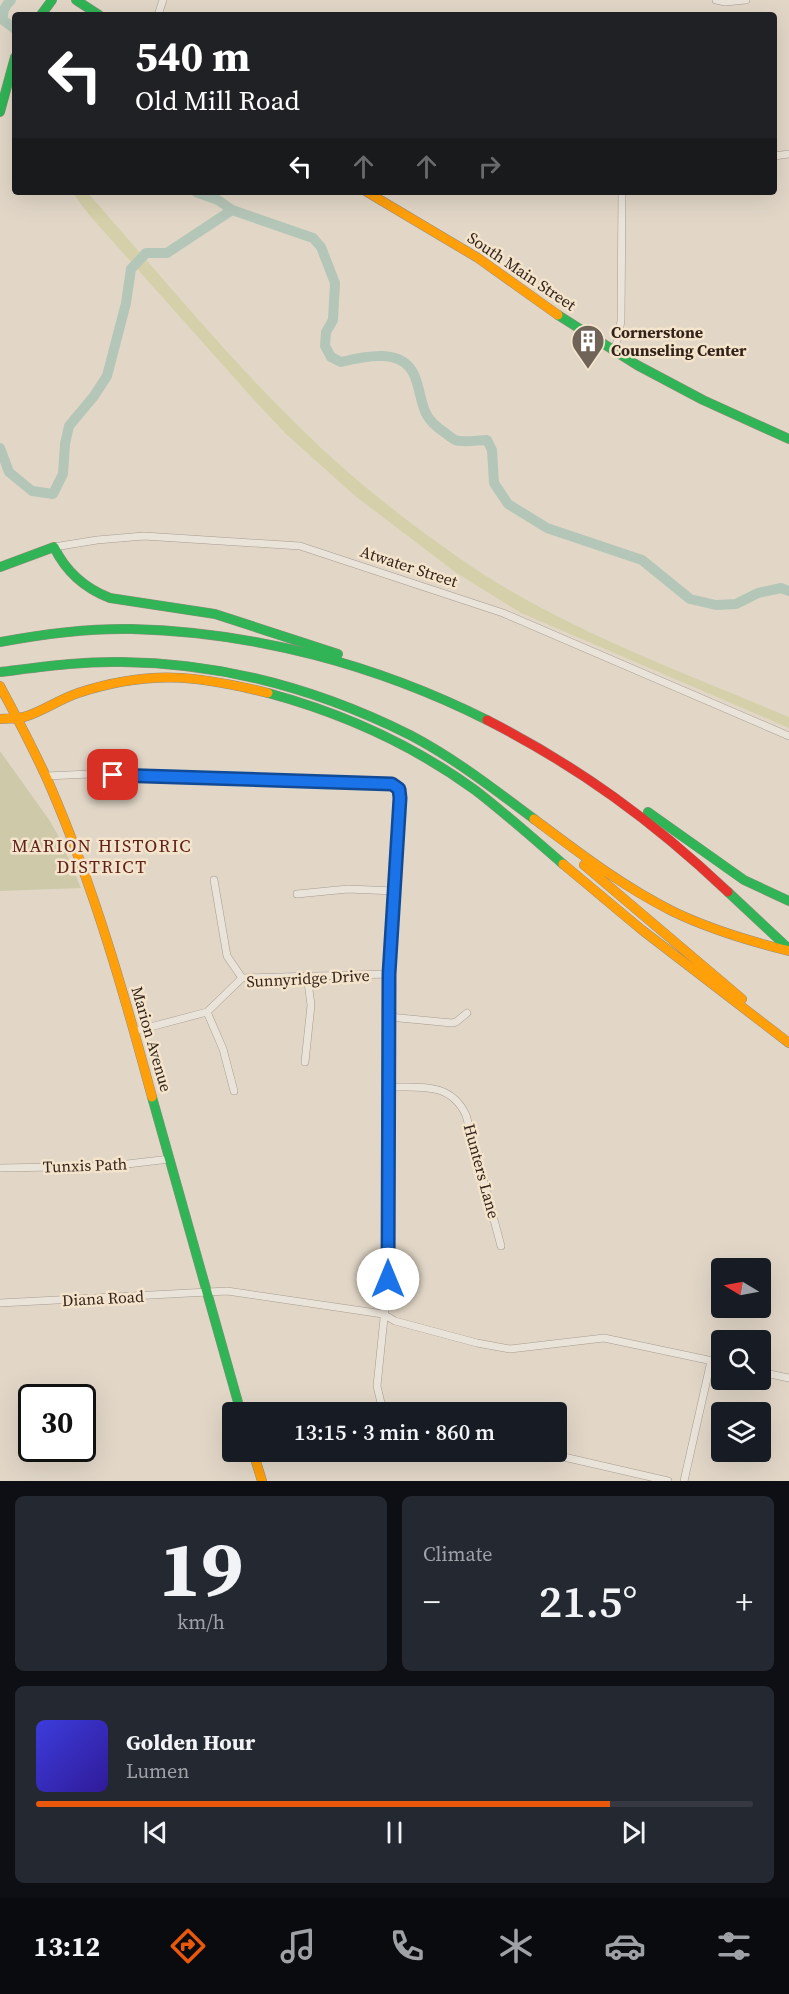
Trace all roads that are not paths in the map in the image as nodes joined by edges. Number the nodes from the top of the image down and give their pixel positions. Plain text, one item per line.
1 (76, 0) edge
2 (716, 0) edge
3 (746, 0) edge
4 (94, 12) edge
5 (12, 68) edge
6 (0, 112) edge
7 (372, 195) edge
8 (622, 195) edge
9 (615, 351) junction
10 (789, 439) edge
11 (54, 548) junction
12 (0, 567) edge
13 (0, 642) edge
14 (4, 671) edge
15 (0, 686) edge
16 (438, 697) junction
17 (18, 718) junction
18 (0, 719) edge
19 (789, 736) edge
20 (556, 757) junction
21 (46, 776) junction
22 (500, 794) junction
23 (214, 880) dead end
24 (394, 891) junction
25 (297, 894) dead end
26 (789, 901) edge
27 (789, 950) edge
28 (389, 974) junction
29 (307, 975) junction
30 (242, 978) junction
31 (207, 1012) junction
32 (467, 1013) dead end
33 (389, 1017) junction
34 (135, 1030) junction
35 (789, 1038) edge
36 (789, 1043) edge
37 (305, 1062) dead end
38 (387, 1087) junction
39 (234, 1091) dead end
40 (170, 1159) junction
41 (0, 1167) edge
42 (501, 1246) dead end
43 (206, 1292) junction
44 (0, 1303) edge
45 (383, 1314) junction
46 (711, 1361) joint
47 (771, 1374) edge
48 (789, 1378) edge
49 (239, 1402) edge
50 (381, 1402) edge
51 (567, 1458) edge
52 (256, 1462) edge
53 (262, 1481) edge
54 (668, 1481) edge
55 (684, 1481) edge

1 - 4 main road
2 - 3 street
5 - 6 main road
7 - 9 main road, South Main Street
8 - 9 street
9 - 10 main road, South Main Street
11 - 12 main road, Atwater Street
11 - 16 main road
11 - 19 street, Atwater Street
13 - 16 main road
14 - 22 main road
15 - 17 main road, Marion Avenue
16 - 20 main road
17 - 18 main road
17 - 21 main road, Marion Avenue
17 - 36 main road
20 - 26 main road
20 - 27 main road
21 - 24 street
21 - 34 main road, Marion Avenue
22 - 27 main road
22 - 35 main road
23 - 30 street
24 - 25 street
24 - 28 street
28 - 29 street, Sunnyridge Drive
28 - 33 street
29 - 30 street, Sunnyridge Drive
29 - 37 street
30 - 31 street, Sunnyridge Drive
31 - 34 street
31 - 39 street
32 - 33 street
33 - 38 street
34 - 40 main road, Marion Avenue
38 - 42 street, Hunters Lane
38 - 45 street
40 - 41 street, Tunxis Path
40 - 43 main road, Marion Avenue
43 - 44 street, Diana Road
43 - 45 street, Diana Road
43 - 49 main road, Marion Avenue
45 - 46 street, Diana Road
45 - 50 street
46 - 55 street
47 - 48 street
51 - 54 street
52 - 53 main road

